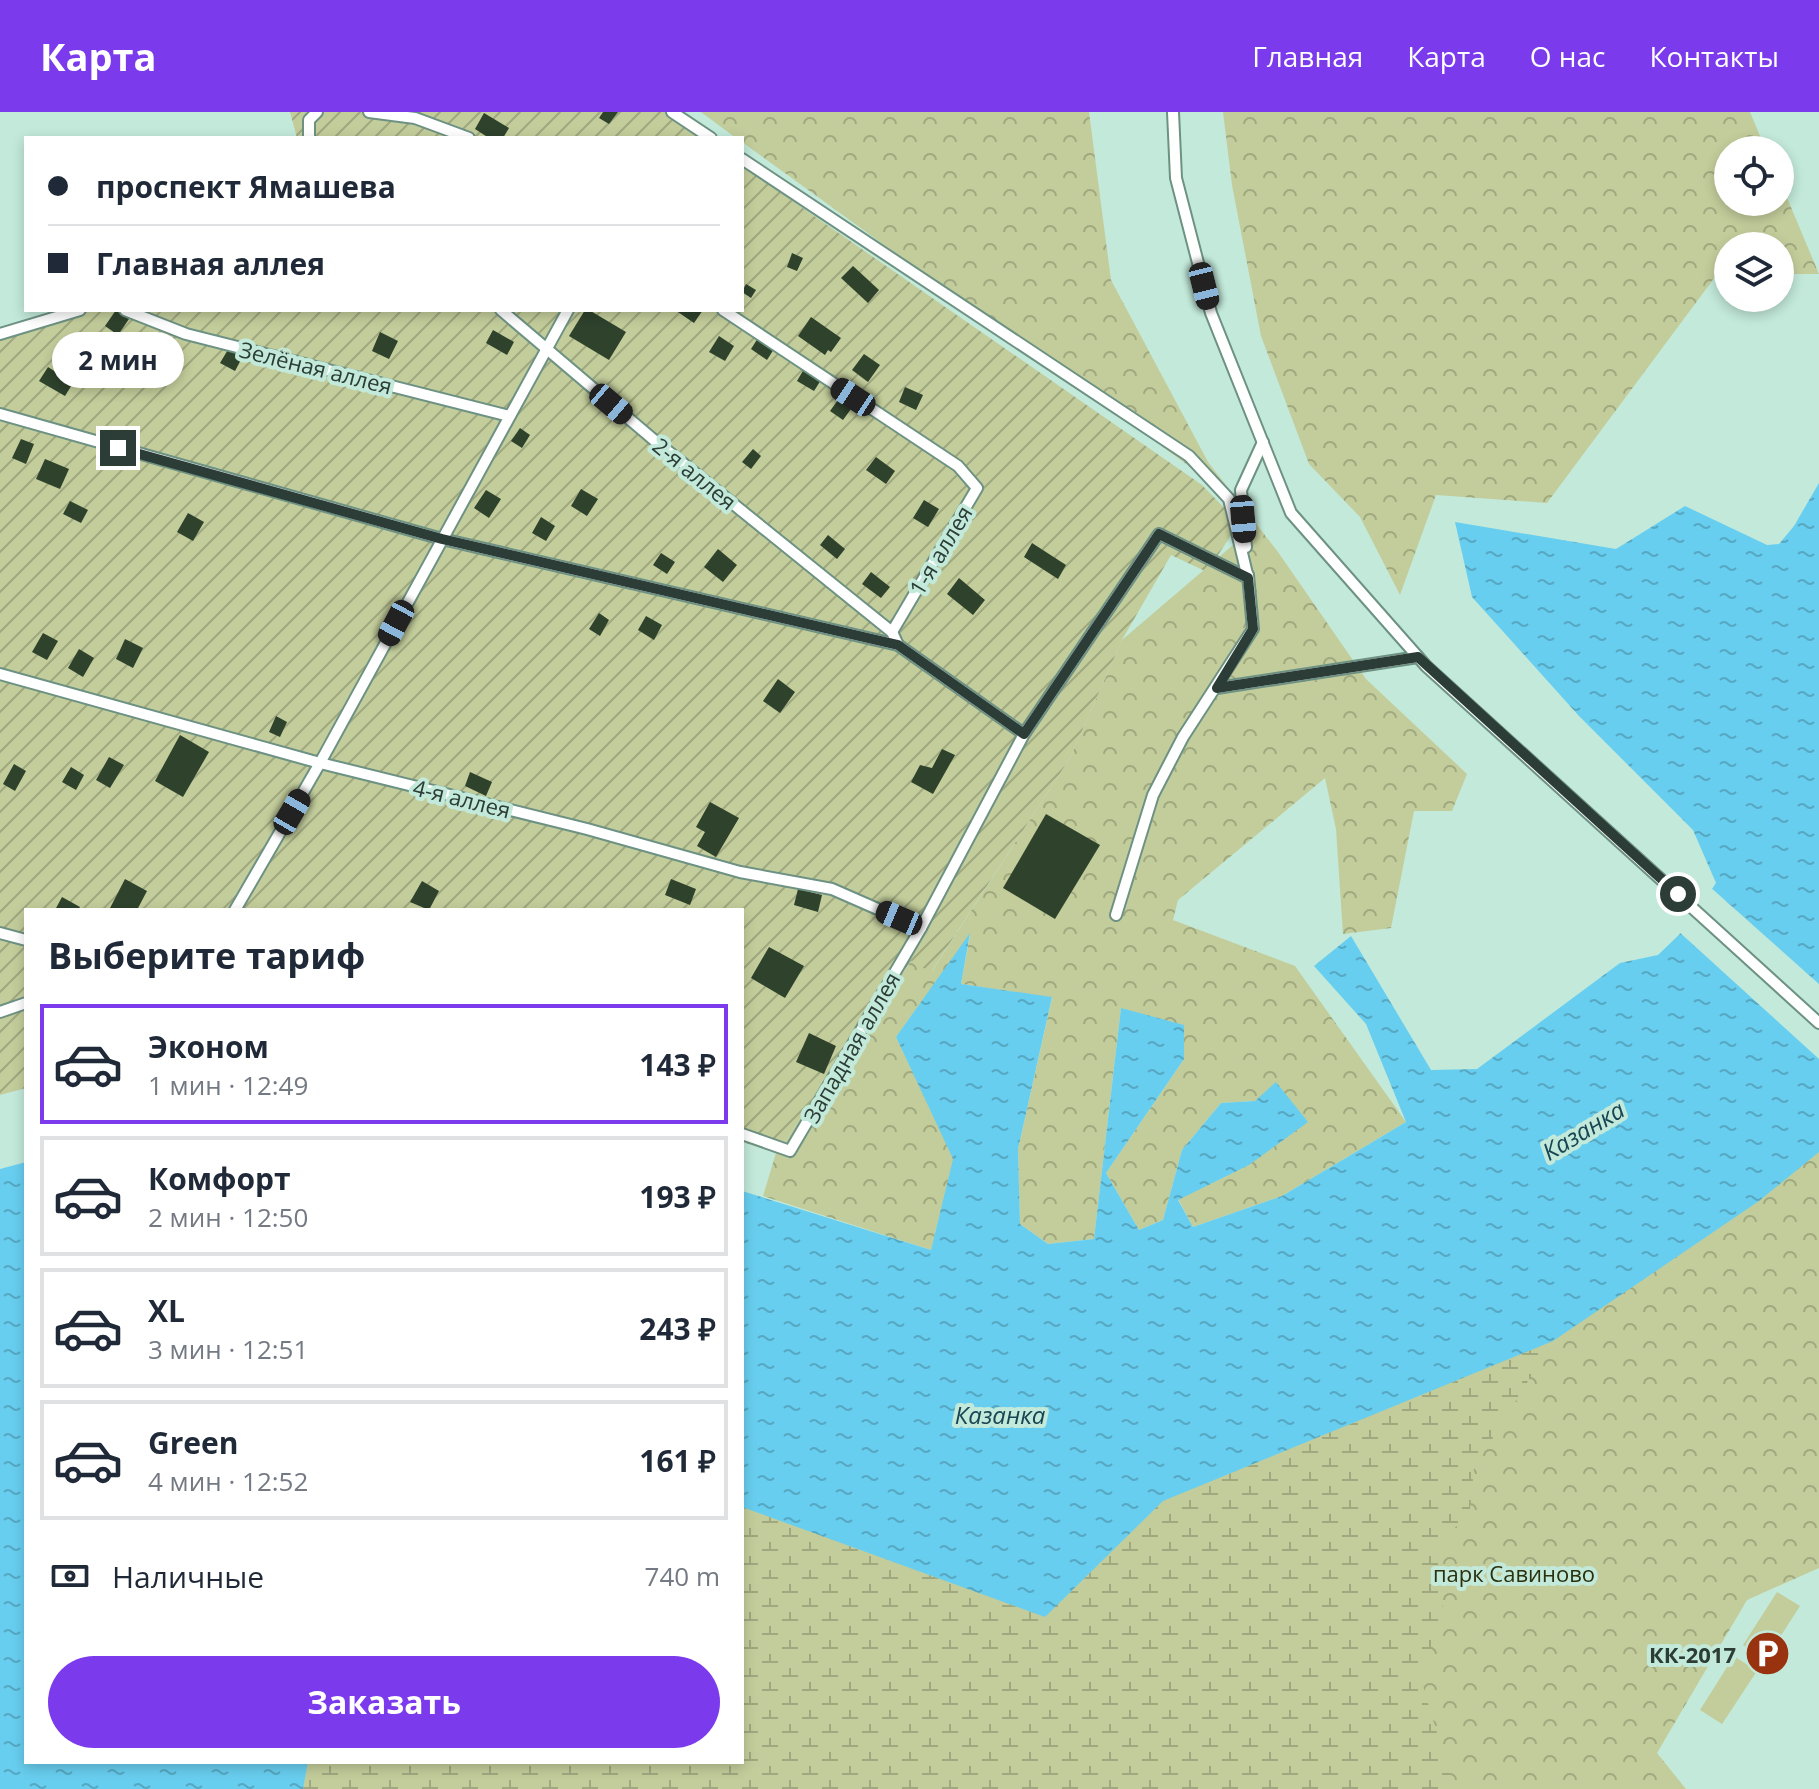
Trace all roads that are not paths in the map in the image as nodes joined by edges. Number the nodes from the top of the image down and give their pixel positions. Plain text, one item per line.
1 (317, 112) edge
2 (369, 112) edge
3 (672, 112) edge
4 (1173, 112) edge
5 (309, 136) edge
6 (464, 136) edge
7 (708, 136) edge
8 (744, 160) edge
9 (73, 312) edge
10 (130, 312) edge
11 (503, 312) edge
12 (567, 312) edge
13 (726, 312) edge
14 (0, 334) edge
15 (546, 349) junction
16 (0, 414) edge
17 (509, 416) junction
18 (1263, 442) junction
19 (442, 539) junction
20 (1248, 578) junction
21 (892, 632) junction
22 (898, 645) junction
23 (1418, 657) junction
24 (0, 674) edge
25 (1217, 688) junction
26 (1024, 734) junction
27 (320, 763) junction
28 (236, 908) edge
29 (1116, 915) dead end
30 (921, 928) junction
31 (0, 933) edge
32 (24, 939) edge
33 (24, 1004) edge
34 (0, 1012) edge
35 (1819, 1023) edge
36 (744, 1135) edge

1 - 5 lane
2 - 6 lane
3 - 7 lane
4 - 18 lane
8 - 20 lane
9 - 14 lane
10 - 17 lane, Зелёная аллея
11 - 15 lane, 2-я аллея
12 - 15 lane
13 - 21 lane, 1-я аллея
15 - 17 lane
15 - 21 lane, 2-я аллея
16 - 19 lane
17 - 19 lane
18 - 20 lane
18 - 23 lane
19 - 22 lane
19 - 27 lane
20 - 25 lane
20 - 26 lane, Западная аллея
21 - 22 lane
22 - 26 lane
23 - 25 lane
23 - 35 lane
24 - 27 lane, 4-я аллея
25 - 29 lane
26 - 30 lane, Западная аллея
27 - 28 lane
27 - 30 lane, 4-я аллея
30 - 36 lane, Западная аллея
31 - 32 lane
33 - 34 lane

